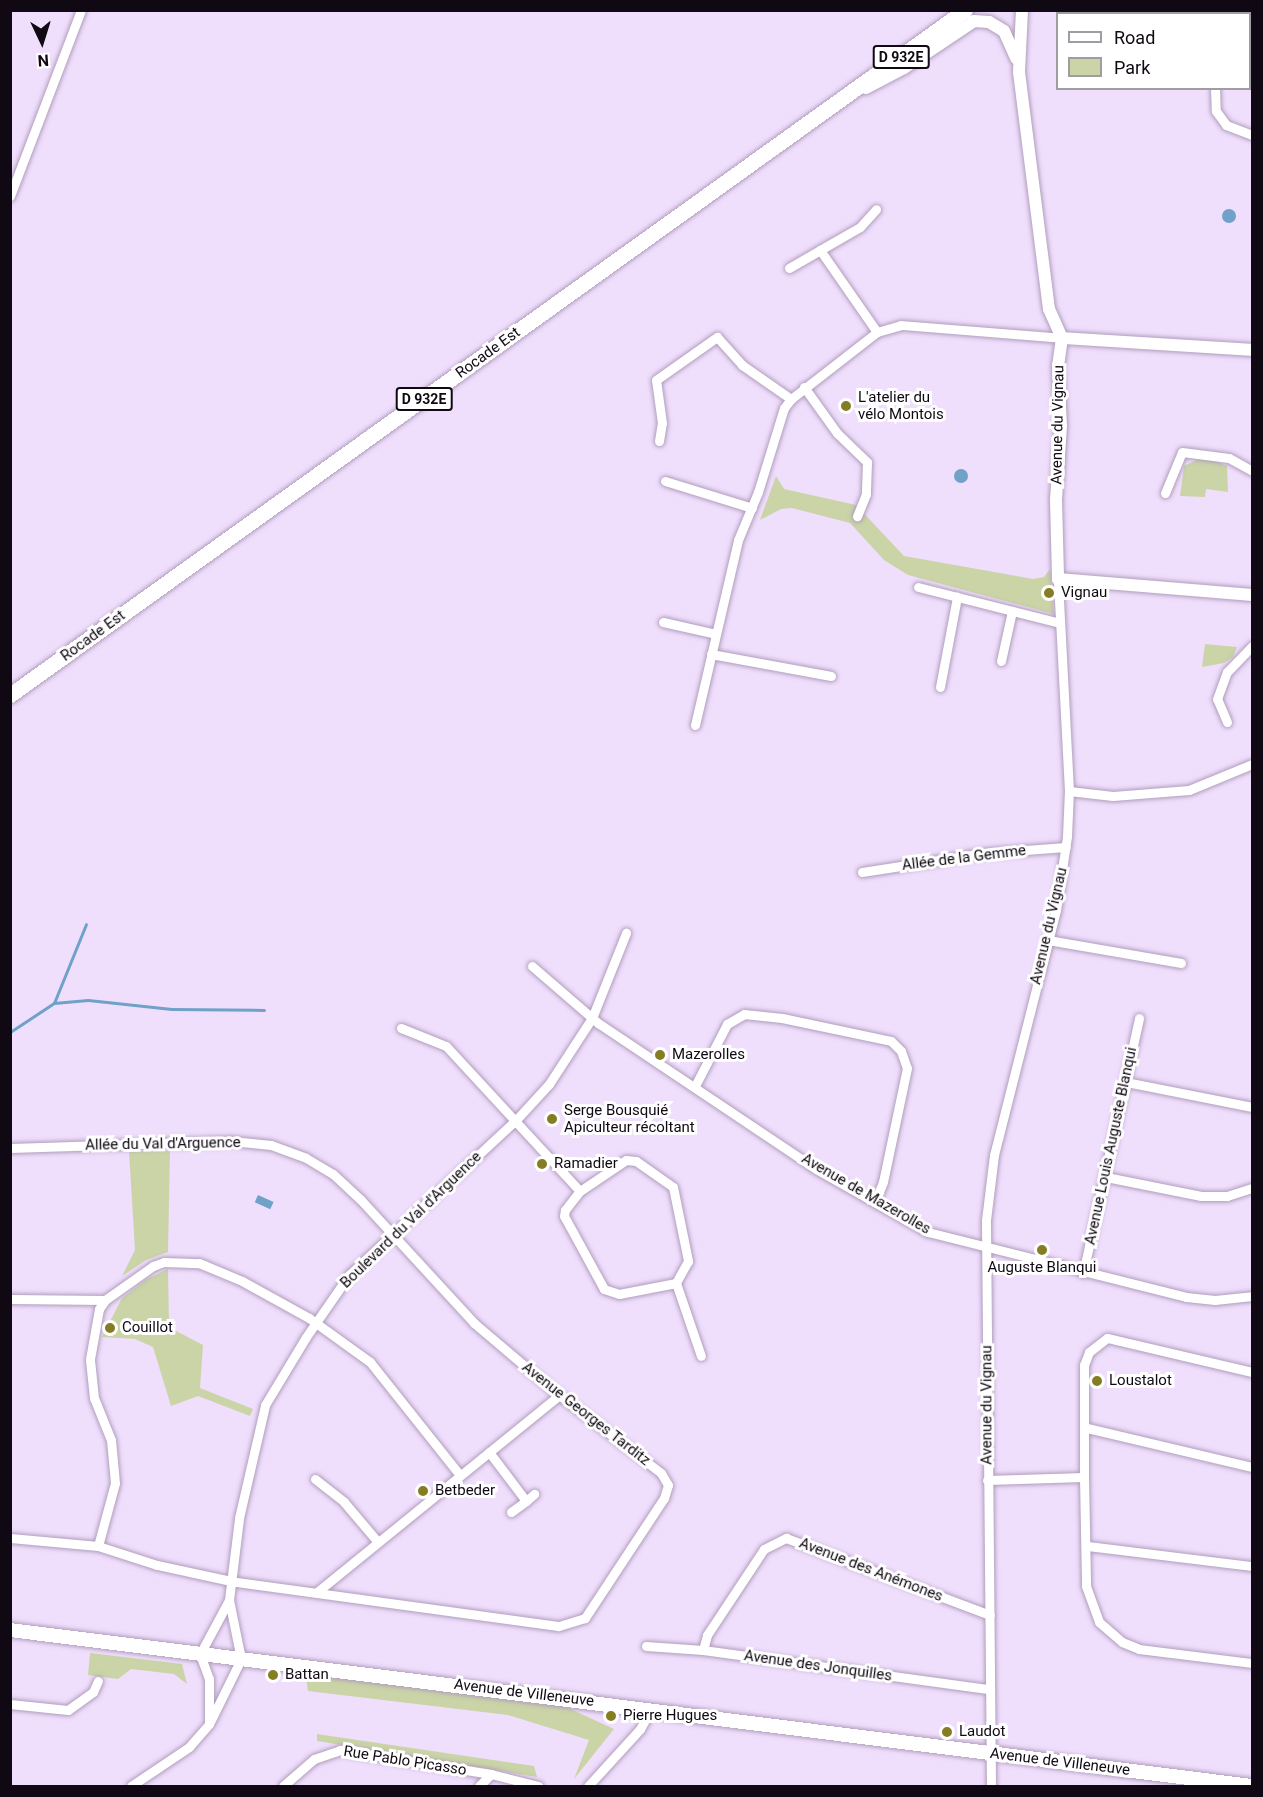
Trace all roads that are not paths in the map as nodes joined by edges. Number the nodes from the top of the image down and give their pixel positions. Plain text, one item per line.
1 (81, 10) edge
2 (965, 10) edge
3 (1022, 10) edge
4 (1018, 64) junction
5 (1215, 90) edge
6 (837, 103) junction
7 (1252, 135) edge
8 (10, 196) edge
9 (876, 209) dead end
10 (820, 250) junction
11 (789, 268) dead end
12 (877, 332) junction
13 (1062, 338) junction
14 (1252, 350) edge
15 (804, 387) junction
16 (791, 399) junction
17 (659, 441) dead end
18 (1252, 471) edge
19 (665, 481) dead end
20 (1165, 493) dead end
21 (752, 508) junction
22 (857, 516) dead end
23 (1058, 579) junction
24 (918, 587) dead end
25 (1252, 595) edge
26 (957, 597) junction
27 (1012, 611) junction
28 (663, 622) dead end
29 (1060, 623) junction
30 (716, 634) junction
31 (1252, 648) edge
32 (711, 654) junction
33 (1001, 662) dead end
34 (831, 676) dead end
35 (940, 687) dead end
36 (10, 696) edge
37 (1227, 722) dead end
38 (695, 725) dead end
39 (1252, 764) edge
40 (1069, 791) junction
41 (1066, 847) junction
42 (862, 873) dead end
43 (626, 933) dead end
44 (1048, 940) junction
45 (1181, 963) dead end
46 (532, 966) dead end
47 (592, 1018) junction
48 (1138, 1018) dead end
49 (401, 1028) dead end
50 (1126, 1082) junction
51 (694, 1086) junction
52 (1252, 1107) edge
53 (516, 1120) junction
54 (10, 1148) edge
55 (1106, 1177) junction
56 (1252, 1188) edge
57 (580, 1191) junction
58 (875, 1202) junction
59 (391, 1235) junction
60 (986, 1250) junction
61 (1083, 1273) junction
62 (676, 1283) junction
63 (1252, 1296) edge
64 (10, 1299) edge
65 (105, 1300) junction
66 (315, 1322) junction
67 (701, 1356) dead end
68 (1252, 1372) edge
69 (560, 1395) junction
70 (1087, 1428) junction
71 (489, 1452) junction
72 (1252, 1467) edge
73 (460, 1475) junction
74 (1084, 1478) junction
75 (315, 1479) dead end
76 (987, 1480) junction
77 (534, 1494) dead end
78 (526, 1501) junction
79 (511, 1512) dead end
80 (10, 1538) edge
81 (377, 1541) junction
82 (98, 1546) junction
83 (1088, 1546) junction
84 (1252, 1566) edge
85 (231, 1581) junction
86 (317, 1592) junction
87 (229, 1600) junction
88 (990, 1615) junction
89 (10, 1630) edge
90 (213, 1632) junction
91 (234, 1633) junction
92 (646, 1646) dead end
93 (703, 1650) junction
94 (200, 1654) junction
95 (241, 1659) junction
96 (1252, 1664) edge
97 (209, 1679) junction
98 (98, 1681) dead end
99 (230, 1681) junction
100 (989, 1689) junction
101 (10, 1704) edge
102 (651, 1709) junction
103 (209, 1724) junction
104 (989, 1753) junction
105 (491, 1774) junction
106 (131, 1786) edge
107 (283, 1786) edge
108 (479, 1786) edge
109 (538, 1786) edge
110 (588, 1786) edge
111 (991, 1786) edge
112 (1252, 1786) edge

1 - 8 street
2 - 6 main road, Rocade Est / D 932E
3 - 4 street
4 - 6 street
4 - 13 street
5 - 7 street
6 - 36 main road, Rocade Est / D 932E
9 - 10 street
10 - 11 street
10 - 12 street
12 - 13 street
12 - 15 street
13 - 14 street
13 - 23 street, Avenue du Vignau
15 - 16 street
15 - 22 street
16 - 17 street
16 - 21 street
18 - 20 street
19 - 21 street
21 - 30 street
23 - 25 street
23 - 29 street, Avenue du Vignau
24 - 26 street
26 - 27 street
26 - 35 street
27 - 29 street
27 - 33 street
28 - 30 street
29 - 40 street, Avenue du Vignau
30 - 32 street
31 - 37 street
32 - 34 street
32 - 38 street
39 - 40 street
40 - 41 street, Avenue du Vignau
41 - 42 street, Allée de la Gemme
41 - 44 street, Avenue du Vignau
43 - 47 street, Boulevard du Val d'Arguence
44 - 45 street
44 - 60 street, Avenue du Vignau
46 - 47 street, Avenue de Mazerolles
47 - 51 street, Avenue de Mazerolles
47 - 53 street, Boulevard du Val d'Arguence
48 - 50 street, Avenue Louis Auguste Blanqui
49 - 53 street
50 - 52 street
50 - 55 street, Avenue Louis Auguste Blanqui
51 - 58 street, Avenue de Mazerolles
51 - 58 street
53 - 57 street
53 - 59 street, Boulevard du Val d'Arguence
54 - 59 street, Allée du Val d'Arguence
55 - 56 street
55 - 61 street, Avenue Louis Auguste Blanqui
57 - 62 street
57 - 62 street
58 - 60 street, Avenue de Mazerolles
59 - 66 street, Boulevard du Val d'Arguence
59 - 69 street, Avenue Georges Tarditz
60 - 61 street, Avenue de Mazerolles
60 - 76 street, Avenue du Vignau
61 - 63 street, Avenue de Mazerolles
62 - 67 street
64 - 65 street
65 - 66 street
65 - 82 street
66 - 73 street
66 - 85 street, Boulevard du Val d'Arguence
68 - 70 street
69 - 71 street
69 - 86 street, Avenue Georges Tarditz
70 - 72 street
70 - 74 street
71 - 73 street
71 - 78 street
73 - 81 street
74 - 76 street
74 - 83 street
75 - 81 street
76 - 88 street, Avenue du Vignau
77 - 78 street
78 - 79 street
80 - 82 street, Avenue Georges Tarditz
81 - 86 street
82 - 85 street, Avenue Georges Tarditz
83 - 84 street
83 - 96 street
85 - 86 street, Avenue Georges Tarditz
85 - 87 street, Boulevard du Val d'Arguence
87 - 90 street
87 - 91 street
88 - 93 street, Avenue des Anémones
88 - 100 street, Avenue du Vignau
89 - 94 main road, Avenue de Villeneuve
90 - 91 street
90 - 94 street
91 - 95 street
92 - 93 street, Avenue des Jonquilles
93 - 100 street, Avenue des Jonquilles
94 - 95 main road, Avenue de Villeneuve
94 - 97 street
95 - 99 street
95 - 102 main road, Avenue de Villeneuve
97 - 99 street
97 - 103 street
98 - 101 street
99 - 103 street
100 - 104 street, Avenue du Vignau
102 - 104 main road, Avenue de Villeneuve
102 - 110 street
103 - 106 street
104 - 111 street, Avenue du Vignau
104 - 112 main road, Avenue de Villeneuve
105 - 107 street, Rue Pablo Picasso
105 - 108 street
105 - 109 street, Rue Pablo Picasso

